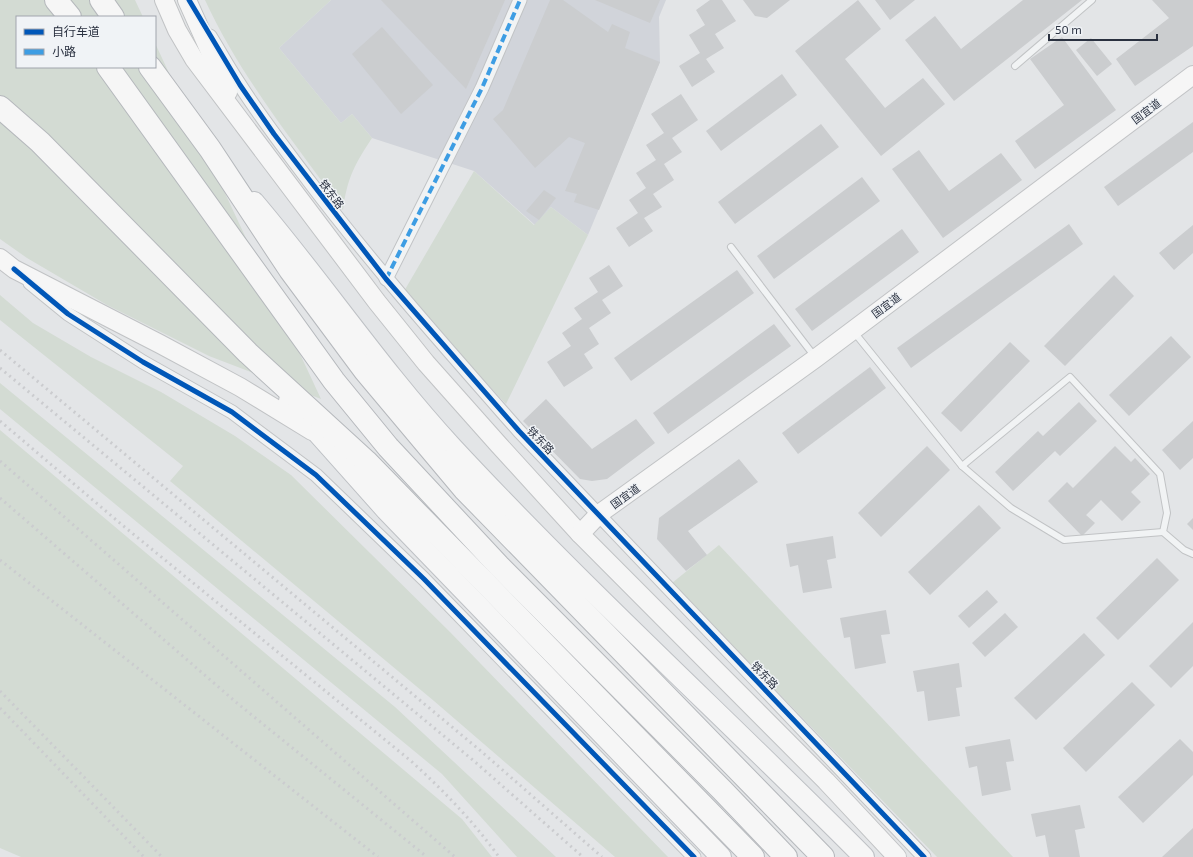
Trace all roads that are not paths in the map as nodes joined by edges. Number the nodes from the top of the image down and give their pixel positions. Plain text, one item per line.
1 (56, 0) edge
2 (101, 0) edge
3 (164, 0) edge
4 (188, 0) edge
5 (520, 0) edge
6 (1092, 0) edge
7 (69, 16) edge
8 (112, 16) edge
9 (1015, 66) dead end
10 (109, 68) edge
11 (151, 68) edge
12 (1193, 75) edge
13 (0, 107) edge
14 (246, 128) junction
15 (210, 149) junction
16 (731, 247) dead end
17 (7, 264) edge
18 (386, 279) junction
19 (853, 330) junction
20 (248, 353) junction
21 (816, 358) junction
22 (316, 433) junction
23 (366, 461) junction
24 (962, 466) junction
25 (599, 514) junction
26 (1163, 532) junction
27 (580, 534) junction
28 (1193, 554) edge
29 (694, 857) edge
30 (721, 857) edge
31 (753, 857) edge
32 (786, 857) edge
33 (823, 857) edge
34 (864, 857) edge
35 (897, 857) edge
36 (924, 857) edge

1 - 7 highway
2 - 8 highway
3 - 14 street, 铁东路
4 - 14 street, 铁东路
4 - 18 street, 铁东路
5 - 18 street
6 - 9 lane
10 - 32 highway
11 - 15 highway
12 - 19 street, 国宜道
13 - 20 highway
14 - 27 street, 铁东路
15 - 33 highway
15 - 34 main road
16 - 21 lane
17 - 22 street
17 - 29 street
18 - 25 street, 铁东路
19 - 21 street, 国宜道
19 - 24 lane
20 - 22 main road
20 - 23 highway
21 - 25 street, 国宜道
22 - 23 street
22 - 30 main road
23 - 31 highway
24 - 26 lane
24 - 26 lane
25 - 27 street, 国宜道
25 - 36 street, 铁东路
26 - 28 lane
27 - 35 street, 铁东路

